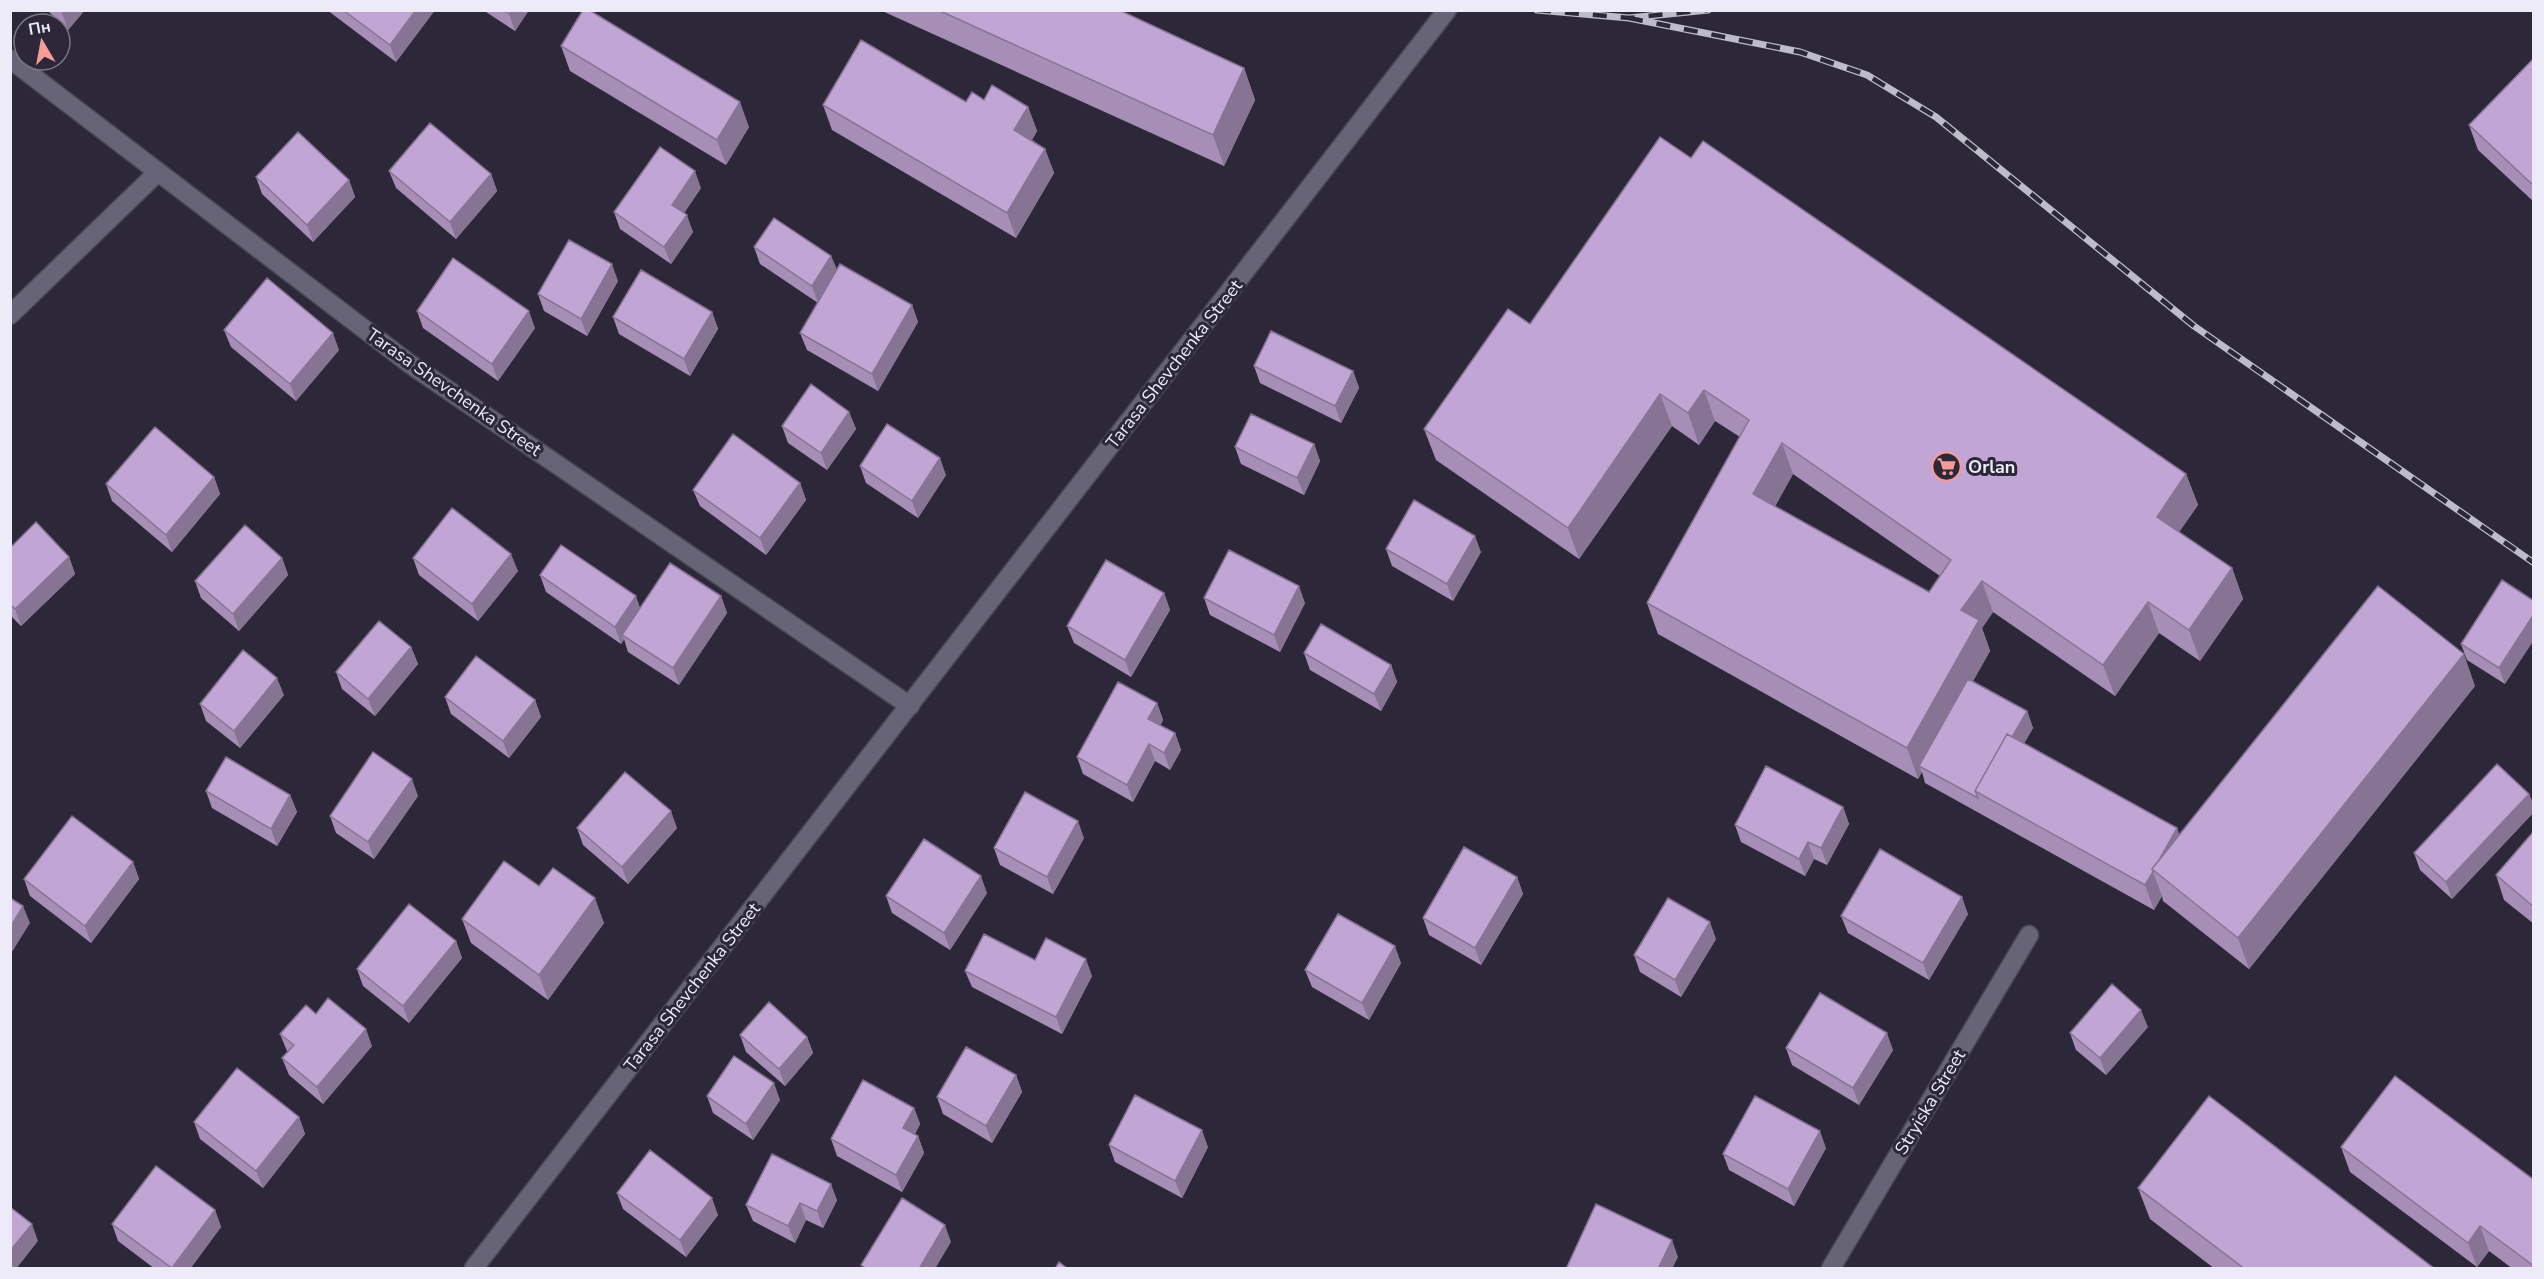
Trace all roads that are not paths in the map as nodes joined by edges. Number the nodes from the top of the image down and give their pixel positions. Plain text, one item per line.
1 (1443, 16) edge
2 (10, 59) edge
3 (158, 172) junction
4 (10, 315) edge
5 (910, 706) junction
6 (2029, 935) dead end
7 (474, 1269) edge
8 (1830, 1269) edge

1 - 5 street, Tarasa Shevchenka Street
2 - 3 street, Tarasa Shevchenka Street
3 - 4 street
3 - 5 street, Tarasa Shevchenka Street
5 - 7 street, Tarasa Shevchenka Street
6 - 8 street, Stryiska Street

